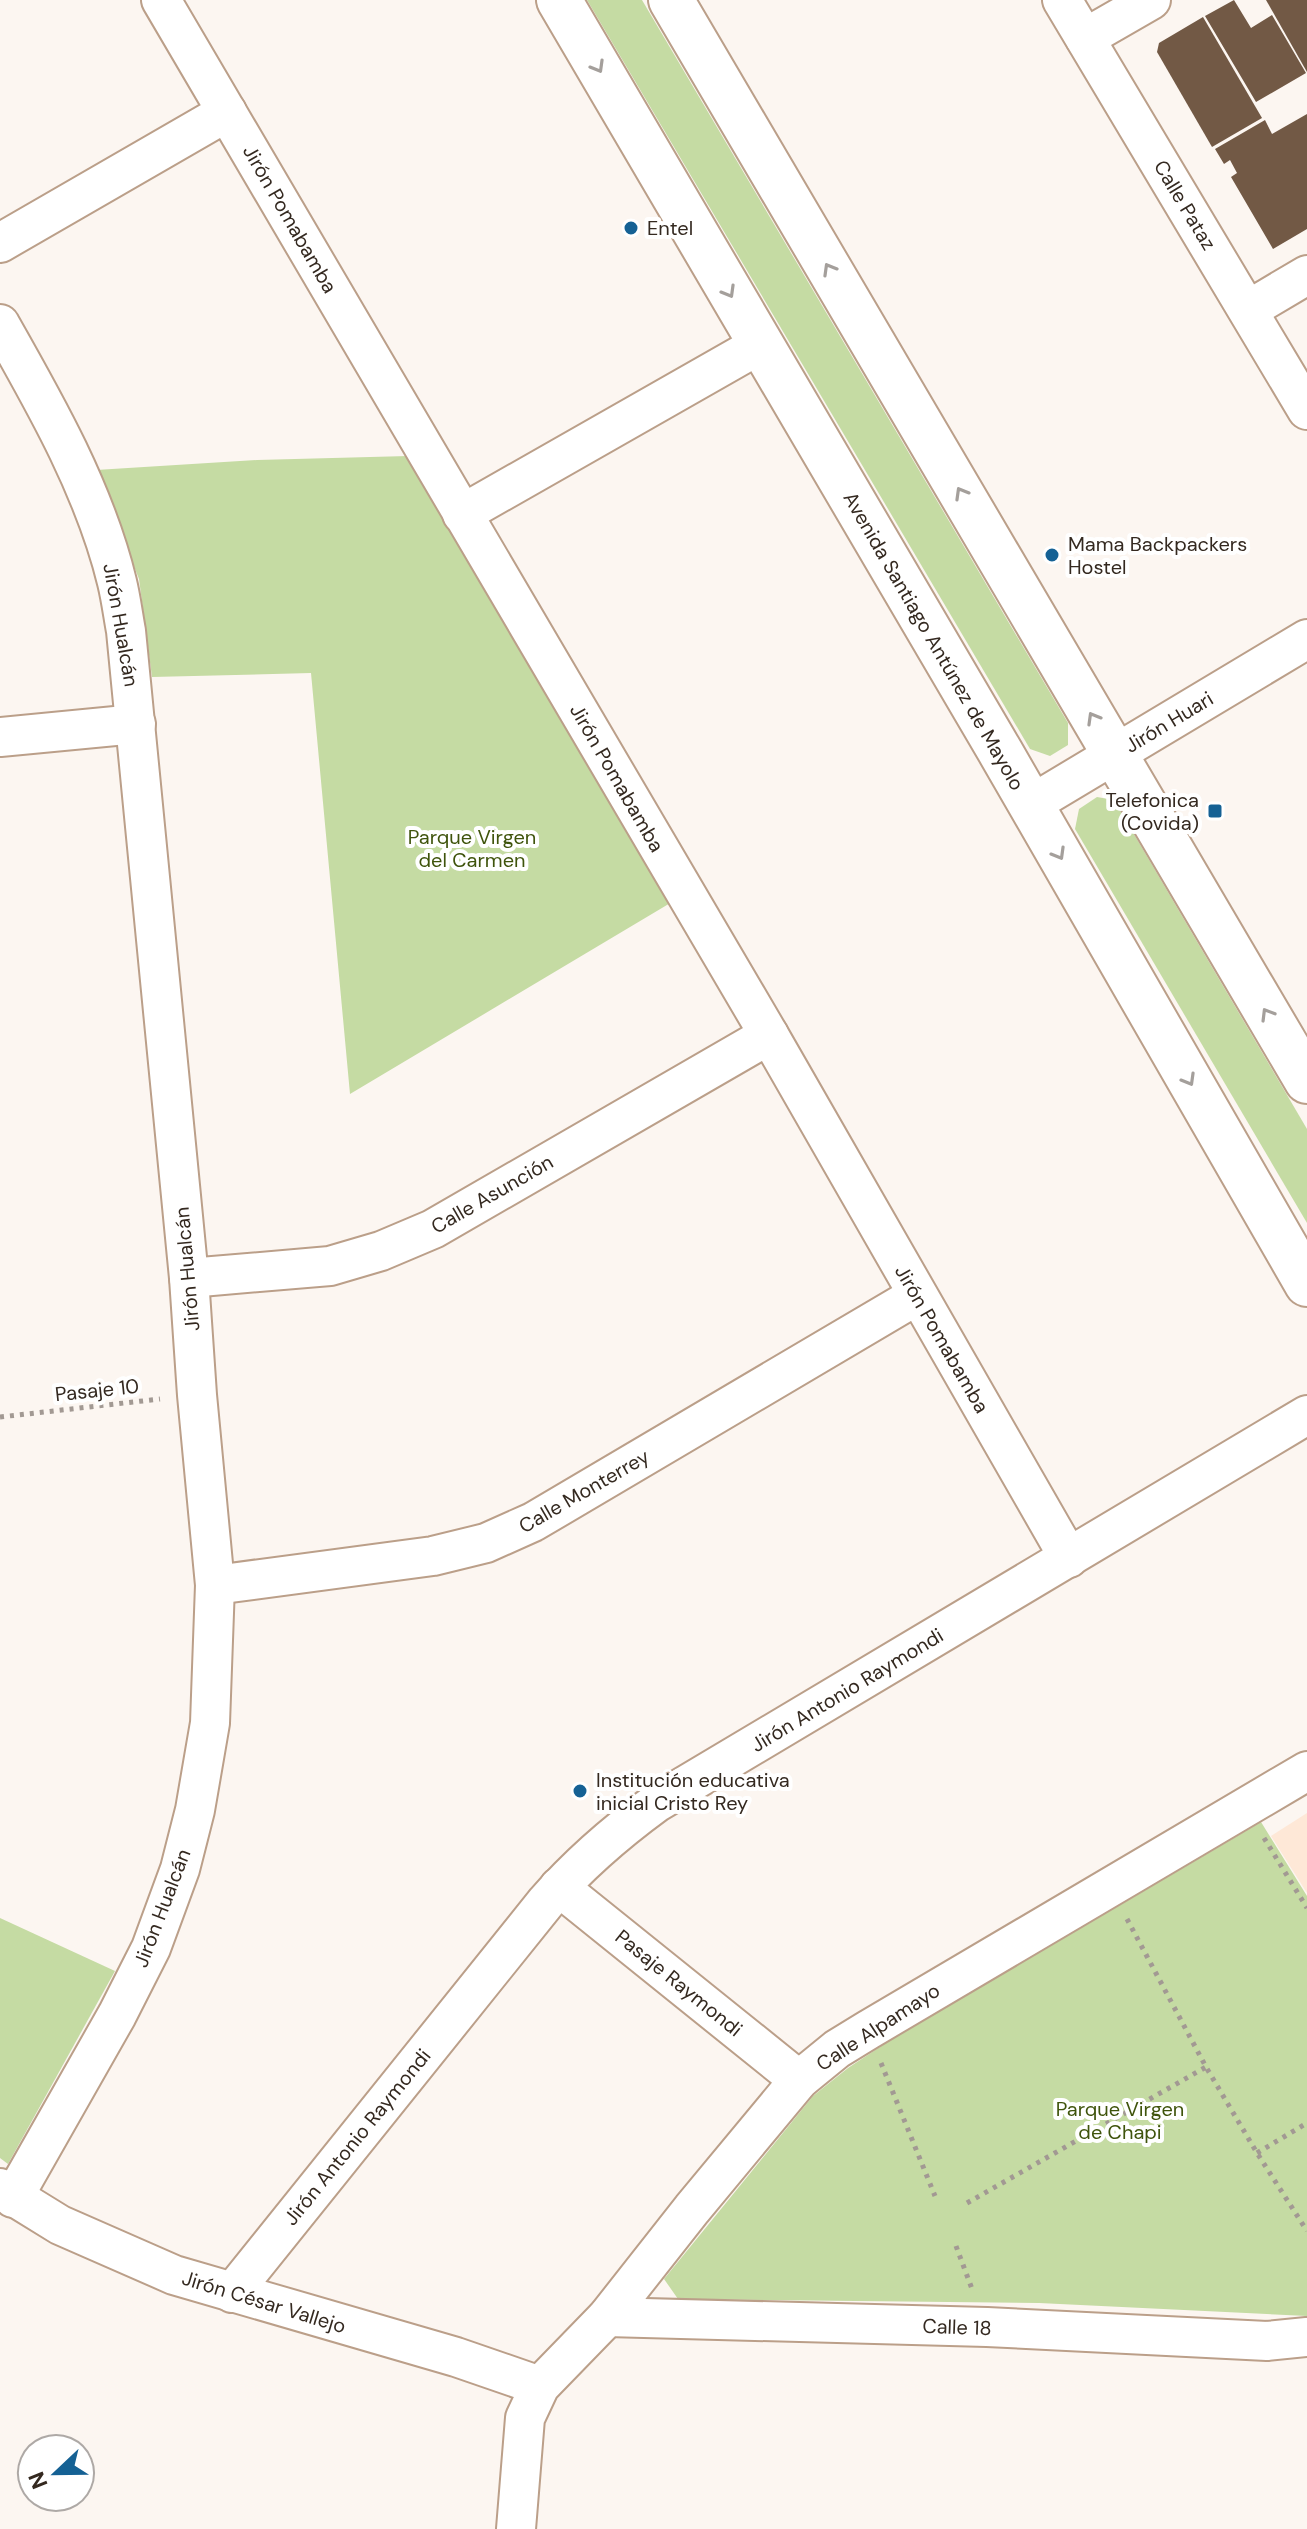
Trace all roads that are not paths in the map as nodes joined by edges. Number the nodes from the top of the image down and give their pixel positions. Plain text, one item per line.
1 (161, 0) edge
2 (559, 0) edge
3 (671, 0) edge
4 (1062, 0) edge
5 (1151, 0) edge
6 (1085, 38) junction
7 (227, 112) junction
8 (0, 243) edge
9 (1307, 275) edge
10 (1248, 310) junction
11 (0, 324) edge
12 (759, 345) junction
13 (1307, 410) edge
14 (462, 514) junction
15 (1307, 639) edge
16 (136, 724) junction
17 (0, 737) edge
18 (1115, 755) junction
19 (1030, 805) junction
20 (769, 1035) junction
21 (1307, 1081) edge
22 (189, 1278) junction
23 (1307, 1284) edge
24 (916, 1296) junction
25 (1307, 1415) edge
26 (1069, 1558) junction
27 (215, 1585) junction
28 (1307, 1771) edge
29 (559, 1887) junction
30 (799, 2080) junction
31 (6, 2193) edge
32 (232, 2293) junction
33 (607, 2317) junction
34 (1307, 2337) edge
35 (540, 2386) junction
36 (516, 2529) edge

1 - 7 street, Jirón Pomabamba
2 -> 12 main road, Avenida Santiago Antúnez de Mayolo
18 -> 3 main road
4 - 6 street, Calle Pataz
5 - 6 street
6 - 10 street, Calle Pataz
7 - 8 street
7 - 14 street, Jirón Pomabamba
9 - 10 street
10 - 13 street, Calle Pataz
11 - 16 street, Jirón Hualcán
12 - 14 street
12 - 19 main road, Avenida Santiago Antúnez de Mayolo
14 - 20 street, Jirón Pomabamba
15 - 18 street, Jirón Huari
16 - 17 street
16 - 22 street, Jirón Hualcán
18 - 19 street, Jirón Huari
21 -> 18 main road
19 -> 23 main road, Avenida Santiago Antúnez de Mayolo
20 - 22 street, Calle Asunción
20 - 24 street, Jirón Pomabamba
22 - 27 street, Jirón Hualcán
24 - 26 street, Jirón Pomabamba
24 - 27 street, Calle Monterrey
25 - 26 street, Jirón Antonio Raymondi
26 - 29 street, Jirón Antonio Raymondi
27 - 31 street, Jirón Hualcán
28 - 30 street, Calle Alpamayo
29 - 30 street, Pasaje Raymondi
29 - 32 street, Jirón Antonio Raymondi
30 - 33 street, Calle Alpamayo
31 - 32 street, Jirón César Vallejo
32 - 35 street, Jirón César Vallejo
33 - 34 street, Calle 18
33 - 35 street, Calle Alpamayo
35 - 36 street, Calle Alpamayo

